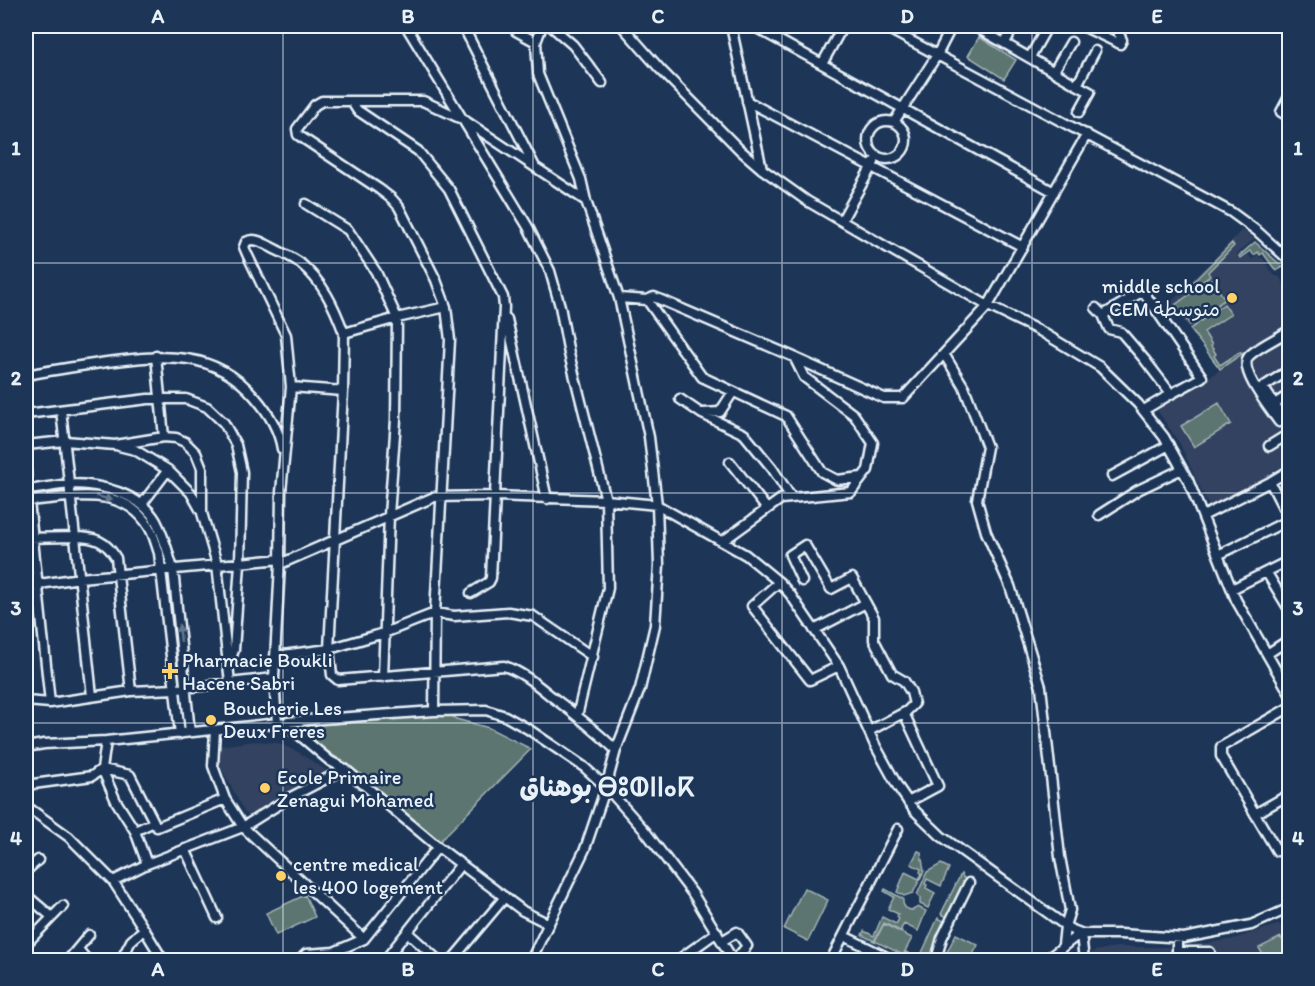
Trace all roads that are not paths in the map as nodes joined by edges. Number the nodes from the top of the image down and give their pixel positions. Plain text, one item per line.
1 (406, 26) edge
2 (463, 26) edge
3 (514, 26) edge
4 (542, 26) edge
5 (551, 26) edge
6 (731, 26) edge
7 (753, 26) edge
8 (843, 26) edge
9 (883, 26) edge
10 (952, 26) edge
11 (1014, 26) edge
12 (1082, 26) edge
13 (1115, 26) edge
14 (626, 27) edge
15 (979, 27) edge
16 (1046, 29) dead end
17 (536, 42) junction
18 (1071, 42) dead end
19 (1005, 43) junction
20 (1095, 51) dead end
21 (937, 55) junction
22 (1030, 57) junction
23 (822, 64) junction
24 (1054, 71) junction
25 (602, 83) dead end
26 (1077, 85) junction
27 (1290, 96) edge
28 (747, 101) junction
29 (352, 102) junction
30 (1290, 107) edge
31 (903, 108) junction
32 (1080, 112) dead end
33 (464, 120) junction
34 (894, 122) junction
35 (1087, 134) junction
36 (877, 156) junction
37 (871, 166) junction
38 (536, 168) junction
39 (762, 169) junction
40 (1054, 192) junction
41 (586, 201) junction
42 (306, 204) dead end
43 (842, 220) junction
44 (1023, 247) junction
45 (1290, 261) edge
46 (619, 298) junction
47 (647, 300) junction
48 (988, 306) junction
49 (447, 307) junction
50 (504, 307) junction
51 (1096, 308) dead end
52 (1103, 315) junction
53 (397, 318) junction
54 (1290, 330) edge
55 (344, 333) junction
56 (944, 354) junction
57 (156, 356) junction
58 (794, 357) junction
59 (1286, 372) dead end
60 (26, 375) edge
61 (291, 387) junction
62 (343, 392) junction
63 (733, 392) junction
64 (1171, 394) junction
65 (1290, 394) edge
66 (159, 398) junction
67 (680, 399) dead end
68 (1272, 405) junction
69 (61, 410) junction
70 (1144, 410) junction
71 (26, 414) edge
72 (702, 414) junction
73 (1287, 423) edge
74 (1290, 433) edge
75 (164, 437) junction
76 (65, 441) junction
77 (26, 445) edge
78 (115, 445) junction
79 (1169, 445) junction
80 (1269, 446) dead end
81 (284, 458) junction
82 (730, 462) dead end
83 (1182, 469) junction
84 (168, 470) junction
85 (1290, 470) edge
86 (26, 471) edge
87 (1112, 476) dead end
88 (862, 477) junction
89 (1270, 482) junction
90 (70, 484) junction
91 (26, 490) edge
92 (442, 496) junction
93 (495, 496) junction
94 (72, 497) junction
95 (792, 497) junction
96 (547, 499) junction
97 (606, 500) junction
98 (27, 501) edge
99 (142, 504) junction
100 (657, 505) junction
101 (767, 509) junction
102 (202, 513) junction
103 (389, 515) junction
104 (1099, 515) dead end
105 (1203, 516) junction
106 (1289, 520) edge
107 (75, 537) junction
108 (29, 538) edge
109 (335, 540) junction
110 (723, 540) junction
111 (1218, 555) junction
112 (1290, 560) edge
113 (281, 561) junction
114 (217, 564) junction
115 (240, 564) junction
116 (173, 569) junction
117 (161, 570) junction
118 (1267, 573) junction
119 (118, 574) junction
120 (80, 578) junction
121 (802, 581) dead end
122 (779, 582) junction
123 (37, 584) junction
124 (26, 586) edge
125 (1232, 589) junction
126 (471, 593) dead end
127 (866, 603) junction
128 (1290, 611) edge
129 (435, 613) junction
130 (814, 630) junction
131 (384, 633) junction
132 (1290, 639) edge
133 (329, 649) junction
134 (1267, 654) junction
135 (275, 656) junction
136 (593, 657) junction
137 (839, 666) junction
138 (228, 668) junction
139 (436, 672) junction
140 (383, 677) junction
141 (274, 678) junction
142 (230, 683) junction
143 (185, 688) junction
144 (175, 689) junction
145 (131, 691) junction
146 (1290, 694) edge
147 (92, 696) junction
148 (26, 701) edge
149 (50, 703) junction
150 (1290, 707) edge
151 (434, 711) junction
152 (904, 713) junction
153 (577, 716) junction
154 (277, 723) junction
155 (215, 730) junction
156 (869, 731) junction
157 (190, 732) junction
158 (180, 734) junction
159 (106, 741) junction
160 (26, 747) edge
161 (616, 750) junction
162 (102, 769) junction
163 (345, 769) junction
164 (26, 785) edge
165 (606, 787) junction
166 (1290, 794) edge
167 (225, 799) junction
168 (908, 802) junction
169 (26, 806) edge
170 (1255, 814) junction
171 (157, 827) dead end
172 (243, 827) junction
173 (898, 829) dead end
174 (135, 831) junction
175 (1290, 843) edge
176 (438, 847) junction
177 (185, 849) junction
178 (38, 860) dead end
179 (147, 864) junction
180 (461, 864) junction
181 (26, 871) edge
182 (113, 881) junction
183 (969, 883) dead end
184 (26, 895) edge
185 (505, 897) junction
186 (63, 906) dead end
187 (1290, 908) edge
188 (52, 917) junction
189 (217, 918) dead end
190 (549, 924) junction
191 (1065, 926) junction
192 (144, 929) junction
193 (407, 932) junction
194 (717, 932) junction
195 (1080, 934) junction
196 (89, 935) dead end
197 (844, 936) junction
198 (1178, 938) junction
199 (364, 939) junction
200 (722, 941) junction
201 (26, 944) edge
202 (1063, 945) junction
203 (78, 949) junction
204 (1177, 956) edge
205 (68, 960) edge
206 (87, 960) edge
207 (121, 960) edge
208 (163, 960) edge
209 (300, 960) edge
210 (386, 960) edge
211 (438, 960) edge
212 (452, 960) edge
213 (531, 960) edge
214 (678, 960) edge
215 (734, 960) edge
216 (831, 960) edge
217 (893, 960) edge
218 (936, 960) edge
219 (1046, 960) edge
220 (1083, 960) edge
221 (1210, 960) edge

1 - 33 street
2 - 38 street
3 - 17 street
4 - 17 street
5 - 25 street
6 - 28 street
7 - 23 street
8 - 23 street
9 - 21 street
10 - 21 street
11 - 19 street
12 - 13 street
14 - 39 street
15 - 19 street
16 - 22 street
17 - 41 street
18 - 24 street
19 - 22 street
20 - 26 street
21 - 31 street
21 - 35 street
22 - 24 street
23 - 31 street
24 - 26 street
26 - 32 street
27 - 30 street
28 - 37 street
28 - 39 street
29 - 33 street
29 - 49 street
29 - 50 street
31 - 34 street
31 - 40 street
33 - 38 street
33 - 97 street
34 - 36 street
34 - 36 street
35 - 40 street
35 - 45 street
36 - 37 street
37 - 43 street
37 - 44 street
38 - 41 street
39 - 43 street
40 - 44 street
41 - 46 street
42 - 53 street
43 - 48 street
44 - 48 street
46 - 47 street
46 - 100 street
47 - 58 street
47 - 63 street
48 - 56 street
48 - 70 street
49 - 53 street
49 - 92 street
50 - 93 street
50 - 96 street
51 - 52 street
52 - 64 street
52 - 64 street
53 - 55 street
53 - 103 street
54 - 68 street
55 - 61 street
55 - 62 street
56 - 58 street
56 - 191 street
57 - 60 street
57 - 66 street
57 - 81 street
58 - 88 street
59 - 68 street
61 - 62 street
61 - 81 street
62 - 109 street
63 - 72 street
63 - 88 street
64 - 70 street
65 - 68 street
66 - 69 street
66 - 75 street
66 - 115 street
67 - 72 street
68 - 73 street
69 - 71 street
69 - 76 street
70 - 79 street
72 - 95 street
74 - 80 street
75 - 78 street
75 - 102 street
76 - 77 street
76 - 78 street
76 - 90 street
78 - 84 street
79 - 83 street
79 - 87 street
81 - 113 street
82 - 101 street
83 - 104 street
83 - 105 street
84 - 99 street
84 - 102 street
85 - 89 street
86 - 91 street
88 - 95 street
89 - 105 street
89 - 106 street
90 - 91 street
90 - 94 street
90 - 99 street
92 - 93 street
92 - 103 street
92 - 129 street
93 - 96 street
93 - 126 street
94 - 98 street
94 - 107 street
94 -> 117 street
95 - 101 street
96 - 97 street
97 - 100 street
97 - 136 street
98 - 108 street
99 - 116 street
100 - 110 street
100 - 161 street
101 - 110 street
102 - 114 street
103 - 109 street
103 - 131 street
105 - 111 street
106 - 111 street
107 - 108 street
107 - 119 street
107 - 120 street
108 - 123 street
109 - 113 street
109 - 133 street
110 - 122 street
111 - 125 street
112 - 118 street
113 - 115 street
113 - 135 street
114 - 115 street
114 - 116 street
114 - 138 street
115 - 138 street
116 - 117 street
143 -> 116 street
117 - 119 street
117 - 144 street
118 - 125 street
118 - 128 street
119 - 120 street
119 - 145 street
120 - 123 street
120 - 147 street
121 - 127 street
122 - 130 street
122 - 137 street
123 - 124 street
123 - 149 street
125 - 134 street
127 - 130 street
127 - 152 street
129 - 131 street
129 - 136 street
129 - 139 street
130 - 137 street
131 - 133 street
131 - 140 street
132 - 134 street
133 - 135 street
133 - 140 street
134 - 146 street
135 - 141 street
136 - 153 street
137 - 156 street
138 - 142 street
139 - 140 street
139 - 151 street
139 - 153 street
141 - 142 street
141 - 154 street
142 - 143 street
143 - 144 street
143 - 157 street
144 - 145 street
144 - 158 street
145 - 147 street
147 - 149 street
148 - 149 street
150 - 170 street
151 - 154 street
151 - 165 street
152 - 156 street
152 - 168 street
153 - 161 street
154 - 155 street
154 - 163 street
155 - 157 street
155 - 167 street
156 - 168 street
157 - 158 street
158 - 159 street
159 - 160 street
159 - 162 street
161 - 165 street
162 - 164 street
162 - 174 street
162 - 174 street
163 - 172 street
163 - 176 street
165 - 190 street
165 - 194 street
166 - 170 street
167 - 171 street
167 - 172 street
168 - 191 street
169 - 182 street
170 - 175 street
172 - 177 street
172 - 199 street
173 - 197 street
174 - 179 street
176 - 180 street
176 - 199 street
177 - 179 street
177 - 189 street
178 - 181 street
179 - 182 street
180 - 185 street
180 - 193 street
182 - 192 street
183 - 218 street
184 - 188 street
185 - 190 street
185 - 212 street
186 - 188 street
187 - 198 street
188 - 201 street
190 - 213 street
191 - 195 street
191 - 202 street
192 - 207 street
192 - 208 street
193 - 210 street
193 - 211 street
194 - 200 street
194 - 214 street
195 - 198 street
195 - 202 street
195 - 220 street
196 - 203 street
197 - 216 street
197 - 217 street
198 - 204 street
199 - 209 street
200 - 215 street
200 - 215 street
202 - 219 street
203 - 205 street
203 - 206 street
204 - 221 street

